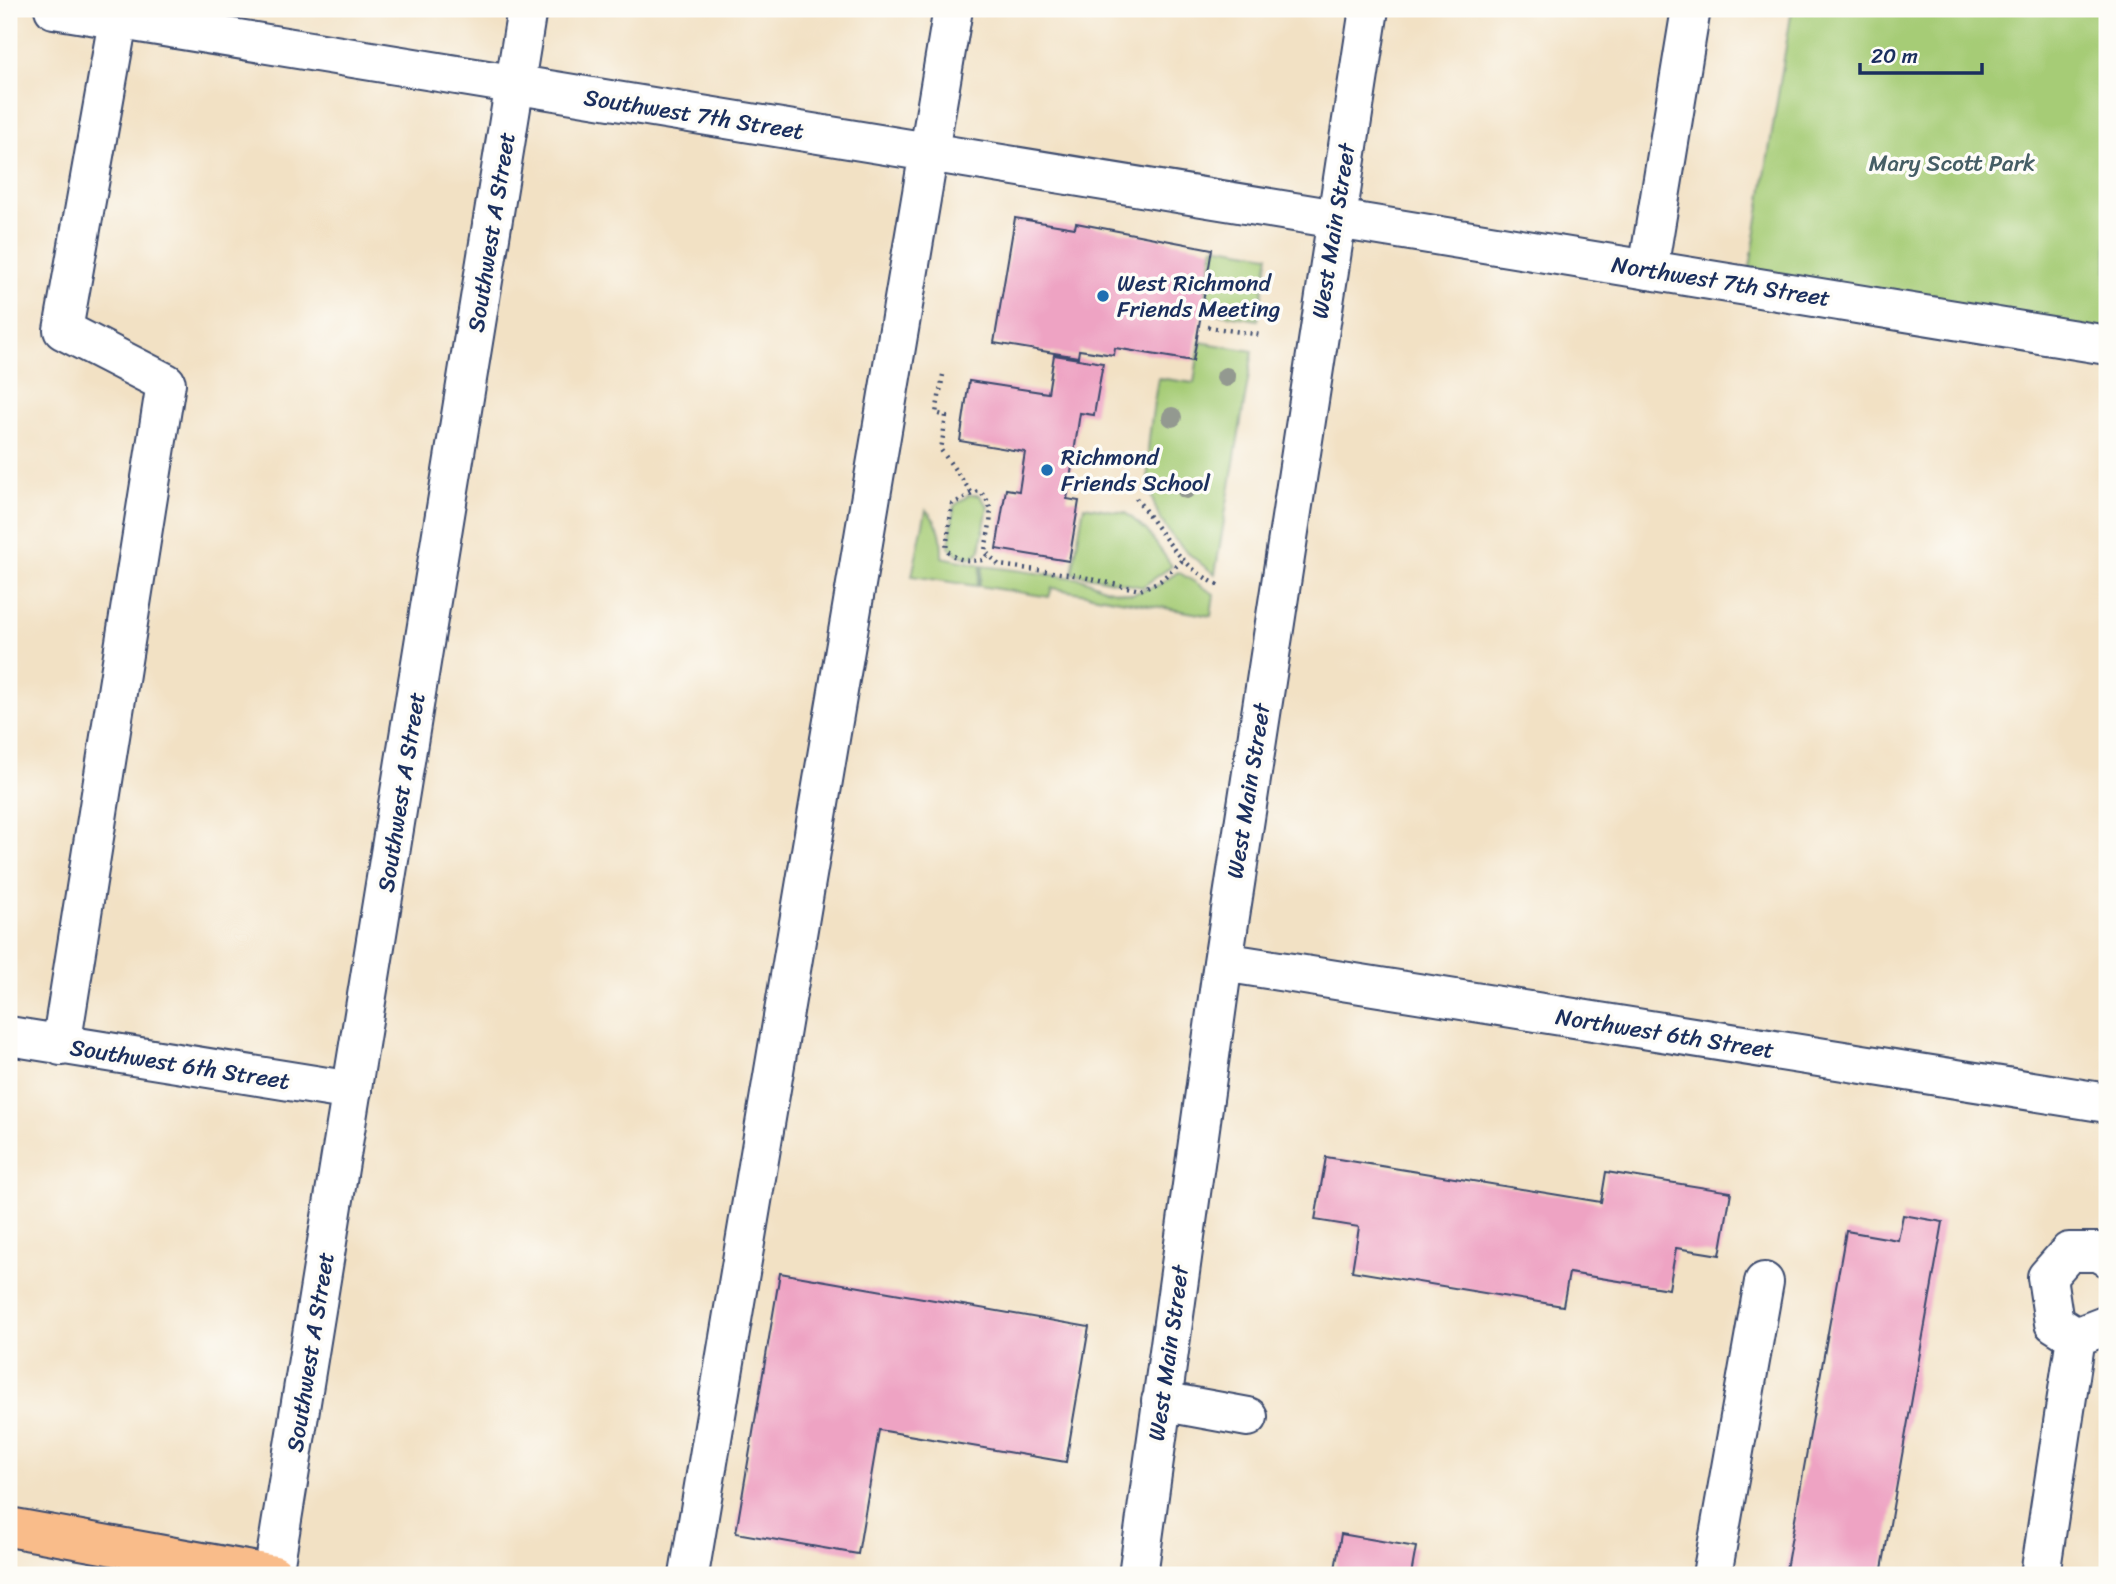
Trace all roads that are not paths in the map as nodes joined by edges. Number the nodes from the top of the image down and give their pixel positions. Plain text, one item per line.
1 (54, 9) edge
2 (527, 9) edge
3 (953, 9) edge
4 (1368, 9) edge
5 (1691, 9) edge
6 (119, 14) edge
7 (515, 85) junction
8 (930, 151) junction
9 (1335, 216) junction
10 (1648, 270) junction
11 (2107, 345) edge
12 (1223, 962) junction
13 (9, 1036) edge
14 (61, 1046) junction
15 (352, 1091) junction
16 (2107, 1103) edge
17 (2107, 1257) edge
18 (1764, 1282) dead end
19 (2092, 1331) edge
20 (1161, 1401) junction
21 (1248, 1417) dead end
22 (9, 1527) edge
23 (274, 1575) edge
24 (689, 1575) edge
25 (1138, 1575) edge
26 (1712, 1575) edge
27 (2040, 1575) edge

1 - 6 street, Southwest 7th Street
2 - 7 street, Southwest A Street
3 - 8 street
4 - 9 street, West Main Street
5 - 10 street
6 - 7 street, Southwest 7th Street
6 - 14 street
7 - 8 street, Southwest 7th Street
7 - 15 street, Southwest A Street
8 - 9 street, Southwest 7th Street
8 - 24 street
9 - 10 street, Northwest 7th Street
9 - 12 street, West Main Street
10 - 11 street, Northwest 7th Street
12 - 16 street, Northwest 6th Street
12 - 20 street, West Main Street
13 - 14 street, Southwest 6th Street
14 - 15 street, Southwest 6th Street
15 - 23 street, Southwest A Street
17 - 19 street
18 - 26 street
19 - 27 street
20 - 21 street
20 - 25 street, West Main Street
22 - 23 main road

